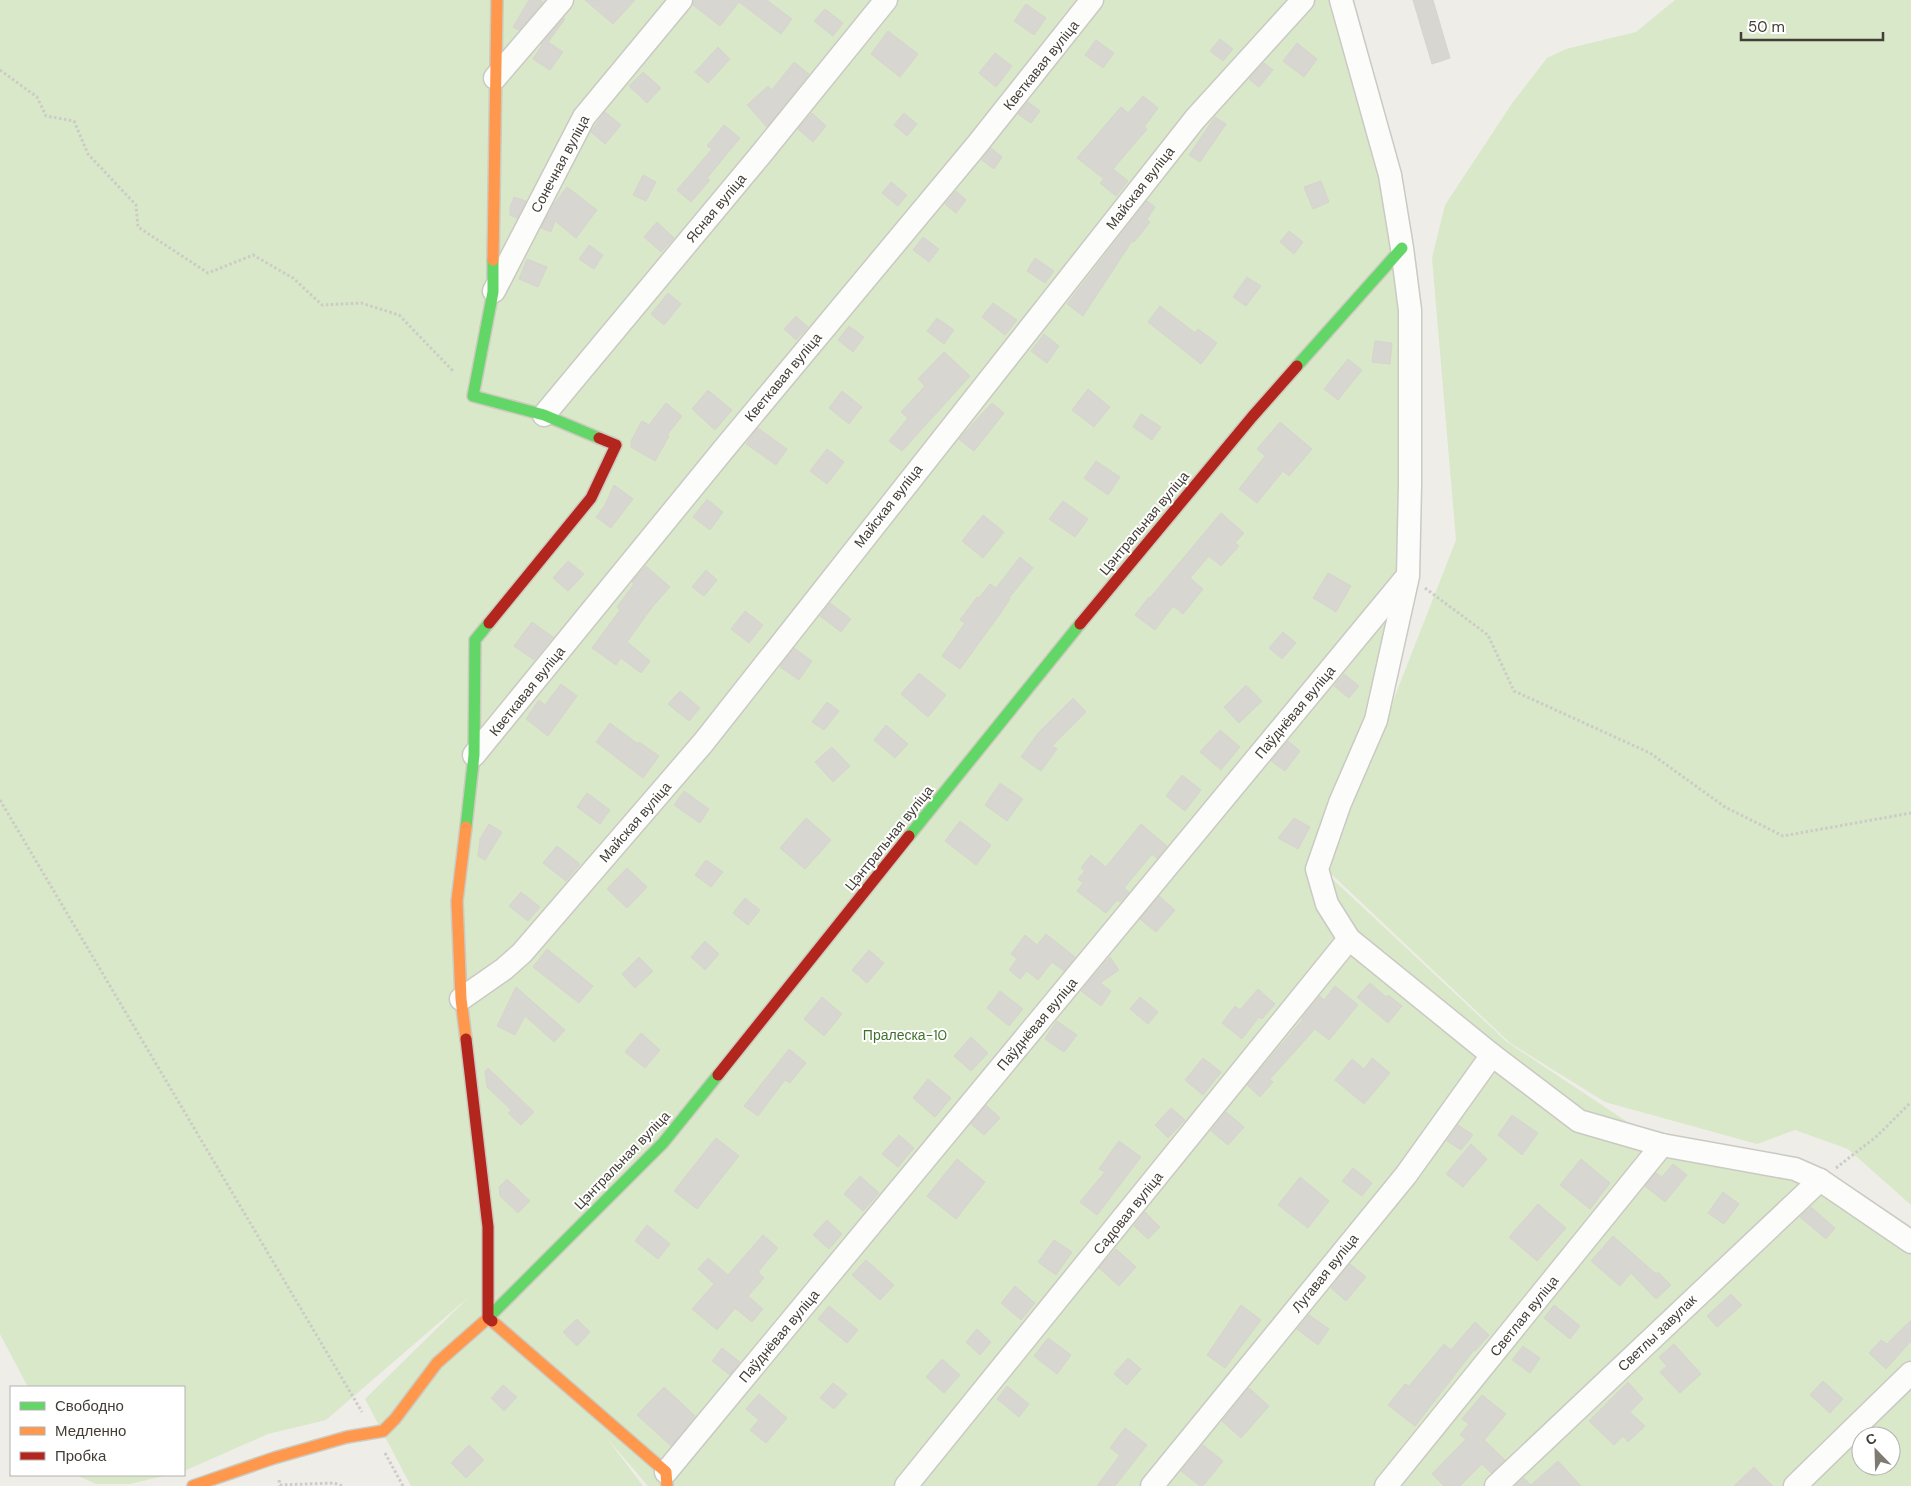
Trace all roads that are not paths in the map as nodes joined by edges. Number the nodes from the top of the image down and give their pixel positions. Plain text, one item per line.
1 (497, 0) edge
2 (562, 0) edge
3 (681, 0) edge
4 (886, 0) edge
5 (1092, 0) edge
6 (1303, 0) edge
7 (1341, 0) edge
8 (495, 78) junction
9 (1402, 248) junction
10 (493, 292) junction
11 (544, 415) junction
12 (1408, 576) junction
13 (474, 755) junction
14 (1349, 939) junction
15 (461, 999) junction
16 (1492, 1055) junction
17 (1662, 1145) junction
18 (1820, 1180) junction
19 (1911, 1242) edge
20 (488, 1318) junction
21 (1911, 1373) edge
22 (667, 1479) edge
23 (193, 1486) edge
24 (906, 1486) edge
25 (1152, 1486) edge
26 (1386, 1486) edge
27 (1496, 1486) edge
28 (1795, 1486) edge

1 - 8 street
2 - 8 street
3 - 10 street, Сонечная вуліца
4 - 11 street, Ясная вуліца
5 - 13 street, Кветкавая вуліца
6 - 15 street, Майская вуліца
7 - 9 street
8 - 10 street
9 - 12 street
9 - 20 street, Цэнтральная вуліца
10 - 11 street
11 - 13 street
12 - 14 street
12 - 22 street, Паўднёвая вуліца
13 - 15 street
14 - 16 street
14 - 24 street, Садовая вуліца
15 - 20 street
16 - 17 street
16 - 25 street, Лугавая вуліца
17 - 18 street
17 - 26 street, Светлая вуліца
18 - 19 street
18 - 27 street, Светлы завулак
20 - 22 street
20 - 23 street, Цэнтральная вуліца
21 - 28 street

